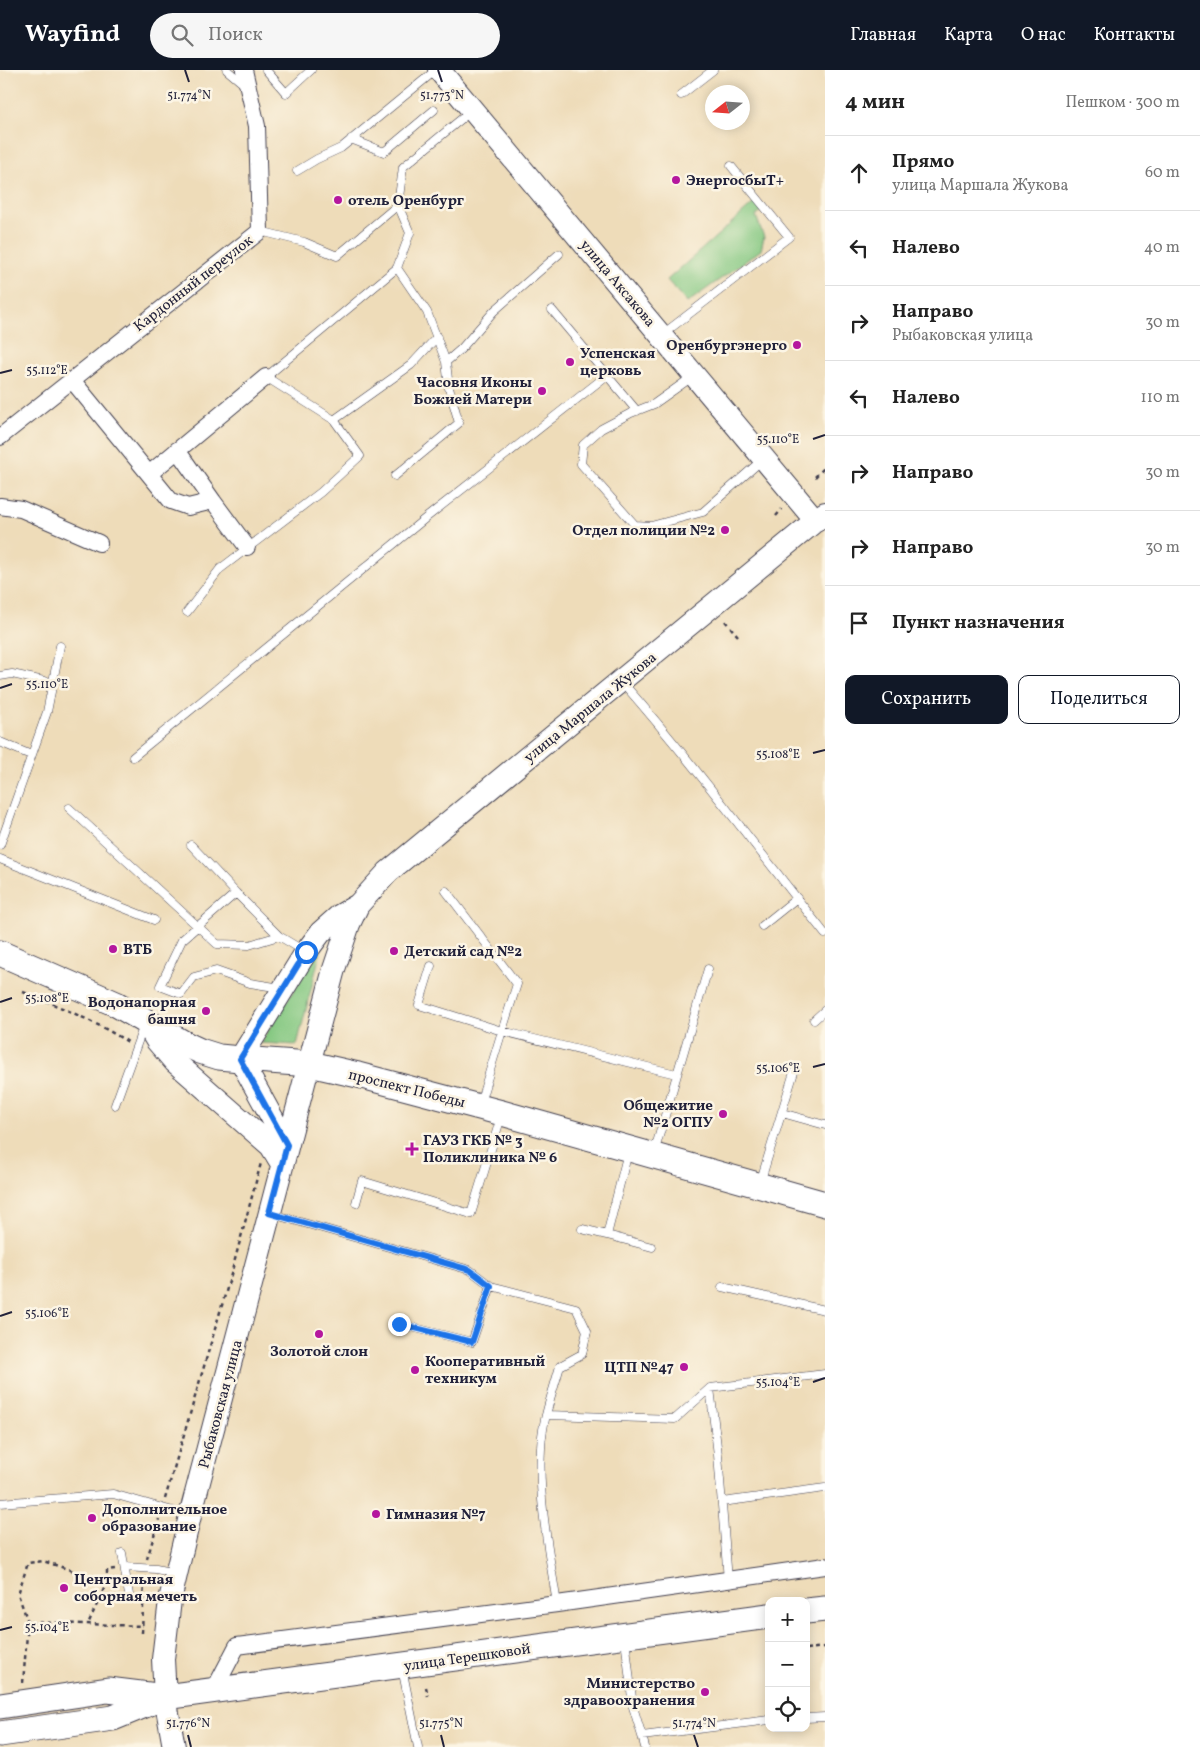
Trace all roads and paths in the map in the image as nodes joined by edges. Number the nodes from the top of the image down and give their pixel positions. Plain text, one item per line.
1 (227, 70) edge
2 (244, 70) edge
3 (266, 70) edge
4 (311, 70) edge
5 (437, 70) edge
6 (713, 70) edge
7 (247, 87) junction
8 (681, 95) dead end
9 (434, 110) dead end
10 (472, 110) junction
11 (351, 139) junction
12 (731, 166) dead end
13 (297, 171) dead end
14 (398, 205) junction
15 (260, 231) junction
16 (558, 254) dead end
17 (397, 268) junction
18 (552, 310) dead end
19 (662, 335) junction
20 (437, 337) junction
21 (446, 362) junction
22 (694, 375) junction
23 (606, 376) junction
24 (266, 378) junction
25 (72, 380) junction
26 (637, 411) junction
27 (334, 420) junction
28 (0, 437) edge
29 (177, 450) junction
30 (764, 458) junction
31 (825, 467) edge
32 (150, 474) junction
33 (396, 476) dead end
34 (815, 477) dead end
35 (213, 501) junction
36 (0, 506) edge
37 (783, 508) dead end
38 (776, 516) dead end
39 (820, 517) edge
40 (100, 543) dead end
41 (247, 547) junction
42 (187, 612) dead end
43 (725, 621) dead end
44 (738, 636) dead end
45 (60, 646) dead end
46 (0, 676) edge
47 (622, 681) junction
48 (53, 683) junction
49 (0, 742) edge
50 (31, 755) junction
51 (133, 757) dead end
52 (69, 808) dead end
53 (0, 845) edge
54 (191, 845) dead end
55 (0, 859) edge
56 (446, 891) dead end
57 (236, 893) junction
58 (797, 898) junction
59 (358, 905) junction
60 (154, 920) dead end
61 (762, 926) dead end
62 (198, 927) junction
63 (825, 934) edge
64 (279, 936) junction
65 (306, 952) junction
66 (0, 953) edge
67 (431, 966) dead end
68 (708, 969) dead end
69 (283, 988) junction
70 (23, 992) dead end
71 (825, 1010) edge
72 (814, 1020) dead end
73 (145, 1021) junction
74 (502, 1031) junction
75 (135, 1046) junction
76 (240, 1059) junction
77 (310, 1064) junction
78 (794, 1072) dead end
79 (676, 1074) junction
80 (115, 1106) dead end
81 (490, 1110) junction
82 (782, 1114) junction
83 (825, 1125) edge
84 (629, 1148) junction
85 (285, 1154) junction
86 (653, 1155) junction
87 (759, 1185) junction
88 (356, 1202) dead end
89 (825, 1204) edge
90 (269, 1213) junction
91 (582, 1229) dead end
92 (606, 1235) junction
93 (652, 1247) dead end
94 (491, 1286) junction
95 (722, 1287) dead end
96 (825, 1310) edge
97 (399, 1324) dead end
98 (825, 1374) edge
99 (710, 1388) junction
100 (547, 1415) junction
101 (825, 1488) edge
102 (722, 1502) junction
103 (0, 1503) edge
104 (162, 1508) junction
105 (190, 1516) junction
106 (122, 1553) dead end
107 (825, 1566) edge
108 (125, 1567) junction
109 (145, 1568) junction
110 (177, 1574) junction
111 (728, 1580) junction
112 (107, 1582) junction
113 (129, 1595) dead end
114 (557, 1604) junction
115 (825, 1609) edge
116 (810, 1611) edge
117 (765, 1617) edge
118 (28, 1622) junction
119 (88, 1624) junction
120 (142, 1626) junction
121 (142, 1632) dead end
122 (625, 1636) junction
123 (825, 1647) edge
124 (810, 1649) edge
125 (402, 1666) junction
126 (23, 1685) dead end
127 (426, 1687) dead end
128 (214, 1690) junction
129 (428, 1696) dead end
130 (165, 1697) junction
131 (0, 1706) edge
132 (825, 1717) edge
133 (810, 1718) edge
134 (765, 1721) edge
135 (0, 1734) edge
136 (642, 1736) junction
137 (174, 1747) edge
138 (418, 1747) edge
139 (645, 1747) edge

1 - 7 lane
2 - 7 street, Кардонный переулок
3 - 4 lane
5 - 10 main road, улица Аксакова
5 - 11 lane
6 - 8 lane
7 - 15 street, Кардонный переулок
9 - 11 lane
10 - 14 lane
10 - 19 main road, улица Аксакова
11 - 13 lane
12 - 19 lane
14 - 15 lane
14 - 17 lane
15 - 25 street, Кардонный переулок
16 - 21 lane
17 - 20 lane
17 - 24 lane
18 - 23 lane
19 - 22 main road, улица Аксакова
20 - 21 lane
20 - 27 lane
21 - 33 lane
22 - 26 lane
22 - 30 main road, улица Аксакова
23 - 26 lane
23 - 51 lane
24 - 27 lane
24 - 29 street
25 - 28 street, Кардонный переулок
25 - 32 street
26 - 30 lane
27 - 41 lane
29 - 32 street
29 - 35 street
30 - 39 main road, улица Аксакова
31 - 34 path
32 - 35 street
35 - 41 street
36 - 40 street
37 - 38 path
39 - 47 main road, улица Маршала Жукова
41 - 42 lane
43 - 44 path
45 - 48 lane
46 - 48 lane
47 - 58 lane
47 - 59 main road, улица Маршала Жукова
48 - 50 lane
49 - 50 lane
50 - 53 lane
52 - 62 lane
54 - 57 lane
55 - 60 lane
56 - 74 lane
57 - 62 lane
57 - 64 lane
58 - 61 lane
58 - 63 lane
59 - 65 main road, улица Маршала Жукова
59 - 77 main road, улица Маршала Жукова
62 - 64 lane
62 - 69 lane
64 - 65 lane
65 - 69 main road, улица Маршала Жукова
66 - 73 main road, проспект Победы
67 - 74 lane
68 - 79 lane
69 - 76 main road, улица Маршала Жукова
70 - 75 path
71 - 72 lane
73 - 75 lane
73 - 76 main road, проспект Победы
73 - 85 main road
74 - 79 lane
74 - 81 lane
75 - 80 lane
76 - 77 main road, проспект Победы
76 - 85 main road
77 - 81 main road, проспект Победы
77 - 85 main road, Рыбаковская улица
78 - 82 lane
79 - 86 lane
81 - 84 main road, проспект Победы
81 - 88 lane
82 - 83 lane
82 - 87 lane
84 - 86 main road, проспект Победы
84 - 92 lane
85 - 90 main road, Рыбаковская улица
85 - 104 path
86 - 87 main road, проспект Победы
87 - 89 main road, проспект Победы
90 - 94 lane
90 - 105 main road, Рыбаковская улица
91 - 92 lane
92 - 93 lane
94 - 97 lane
94 - 100 lane
95 - 96 lane
98 - 99 lane
99 - 100 lane
99 - 102 lane
100 - 114 lane
101 - 102 lane
102 - 111 lane
103 - 104 lane
104 - 105 lane
104 - 109 path
105 - 110 main road, Рыбаковская улица
106 - 108 lane
107 - 111 street
108 - 109 lane
108 - 112 path
108 - 113 lane
109 - 110 lane
109 - 120 path
110 - 130 main road, Рыбаковская улица
111 - 114 street
112 - 118 path
112 - 119 path
114 - 128 street
115 - 116 main road
117 - 122 main road, улица Терешковой
118 - 119 path
118 - 126 path
119 - 120 path
120 - 121 path
122 - 125 main road, улица Терешковой
122 - 136 lane
123 - 124 path
125 - 128 main road, улица Терешковой
125 - 138 lane
127 - 129 path
128 - 130 main road, улица Терешковой
130 - 131 main road, улица Терешковой
130 - 135 main road, улица Терешковой
130 - 137 main road, Рыбаковская улица
132 - 133 lane
134 - 136 lane
136 - 139 lane

